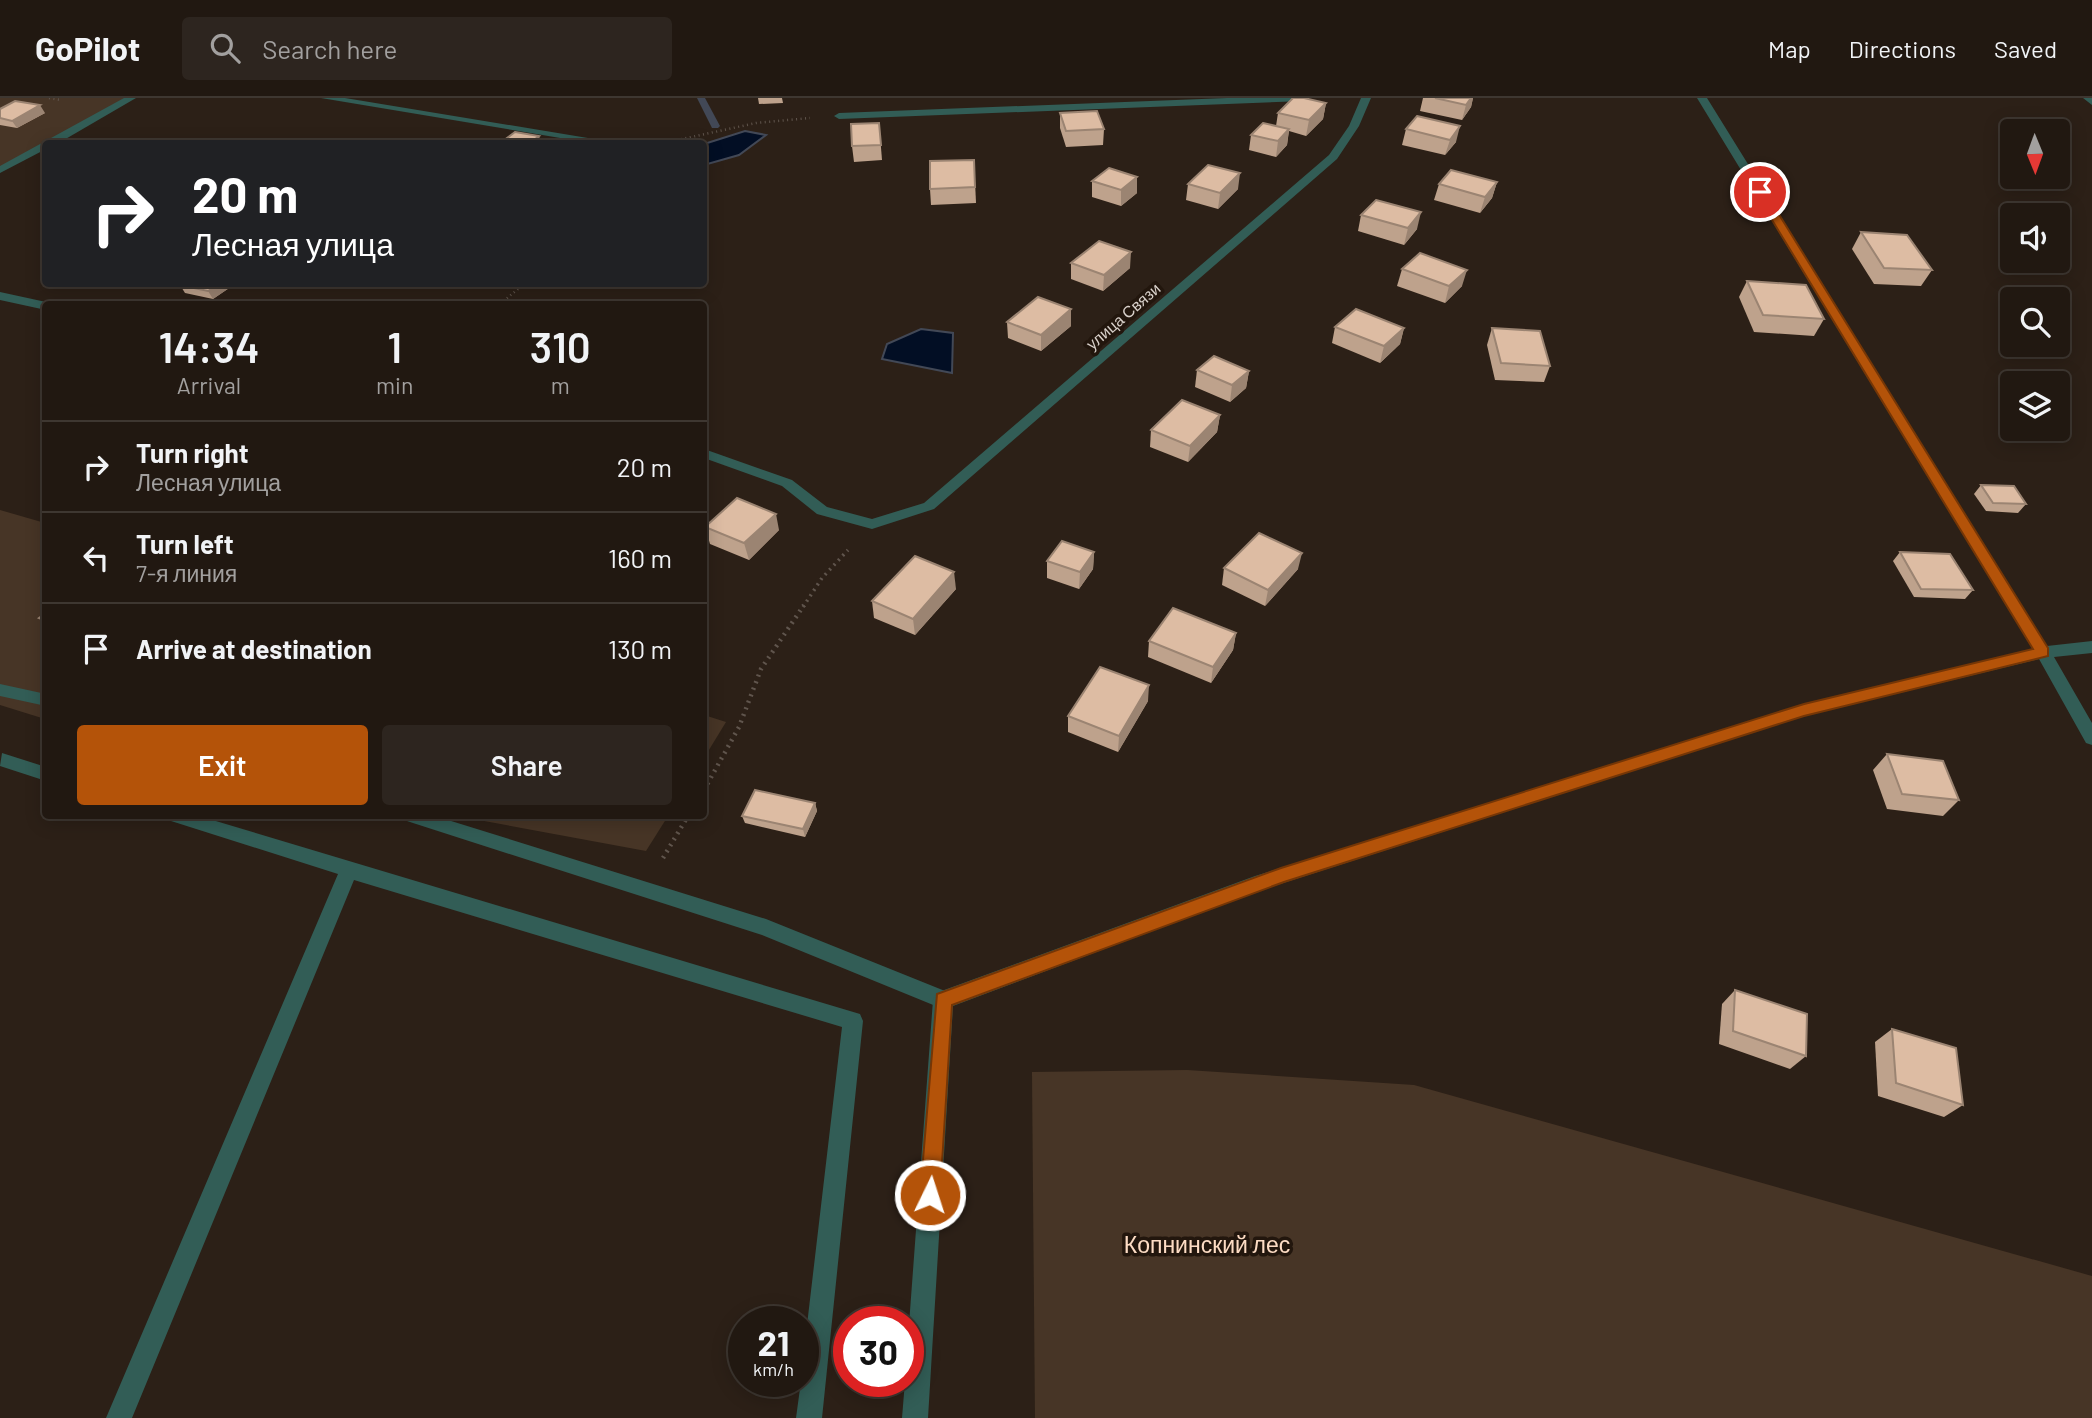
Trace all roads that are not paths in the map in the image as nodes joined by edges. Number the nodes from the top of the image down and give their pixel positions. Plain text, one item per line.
1 (131, 98) edge
2 (326, 98) edge
3 (1304, 98) edge
4 (1366, 98) edge
5 (1702, 98) edge
6 (2088, 98) edge
7 (2092, 102) edge
8 (839, 116) road end
9 (54, 140) edge
10 (594, 140) edge
11 (42, 147) edge
12 (0, 170) edge
13 (0, 296) edge
14 (42, 305) edge
15 (707, 454) edge
16 (2092, 648) edge
17 (2043, 652) junction
18 (0, 690) edge
19 (42, 699) edge
20 (2092, 738) edge
21 (1, 760) edge
22 (42, 773) edge
23 (187, 819) edge
24 (422, 819) edge
25 (349, 870) junction
26 (943, 1000) junction
27 (119, 1418) edge
28 (809, 1418) edge
29 (915, 1418) edge

1 - 9 street
2 - 10 street
3 - 8 street
4 - 15 street, улица Связи
5 - 17 street
6 - 7 street
11 - 12 street
13 - 14 street
16 - 17 street
17 - 20 street
17 - 26 street
18 - 19 street
21 - 22 street
23 - 25 street
24 - 26 street
25 - 27 street
25 - 28 street
26 - 29 street

